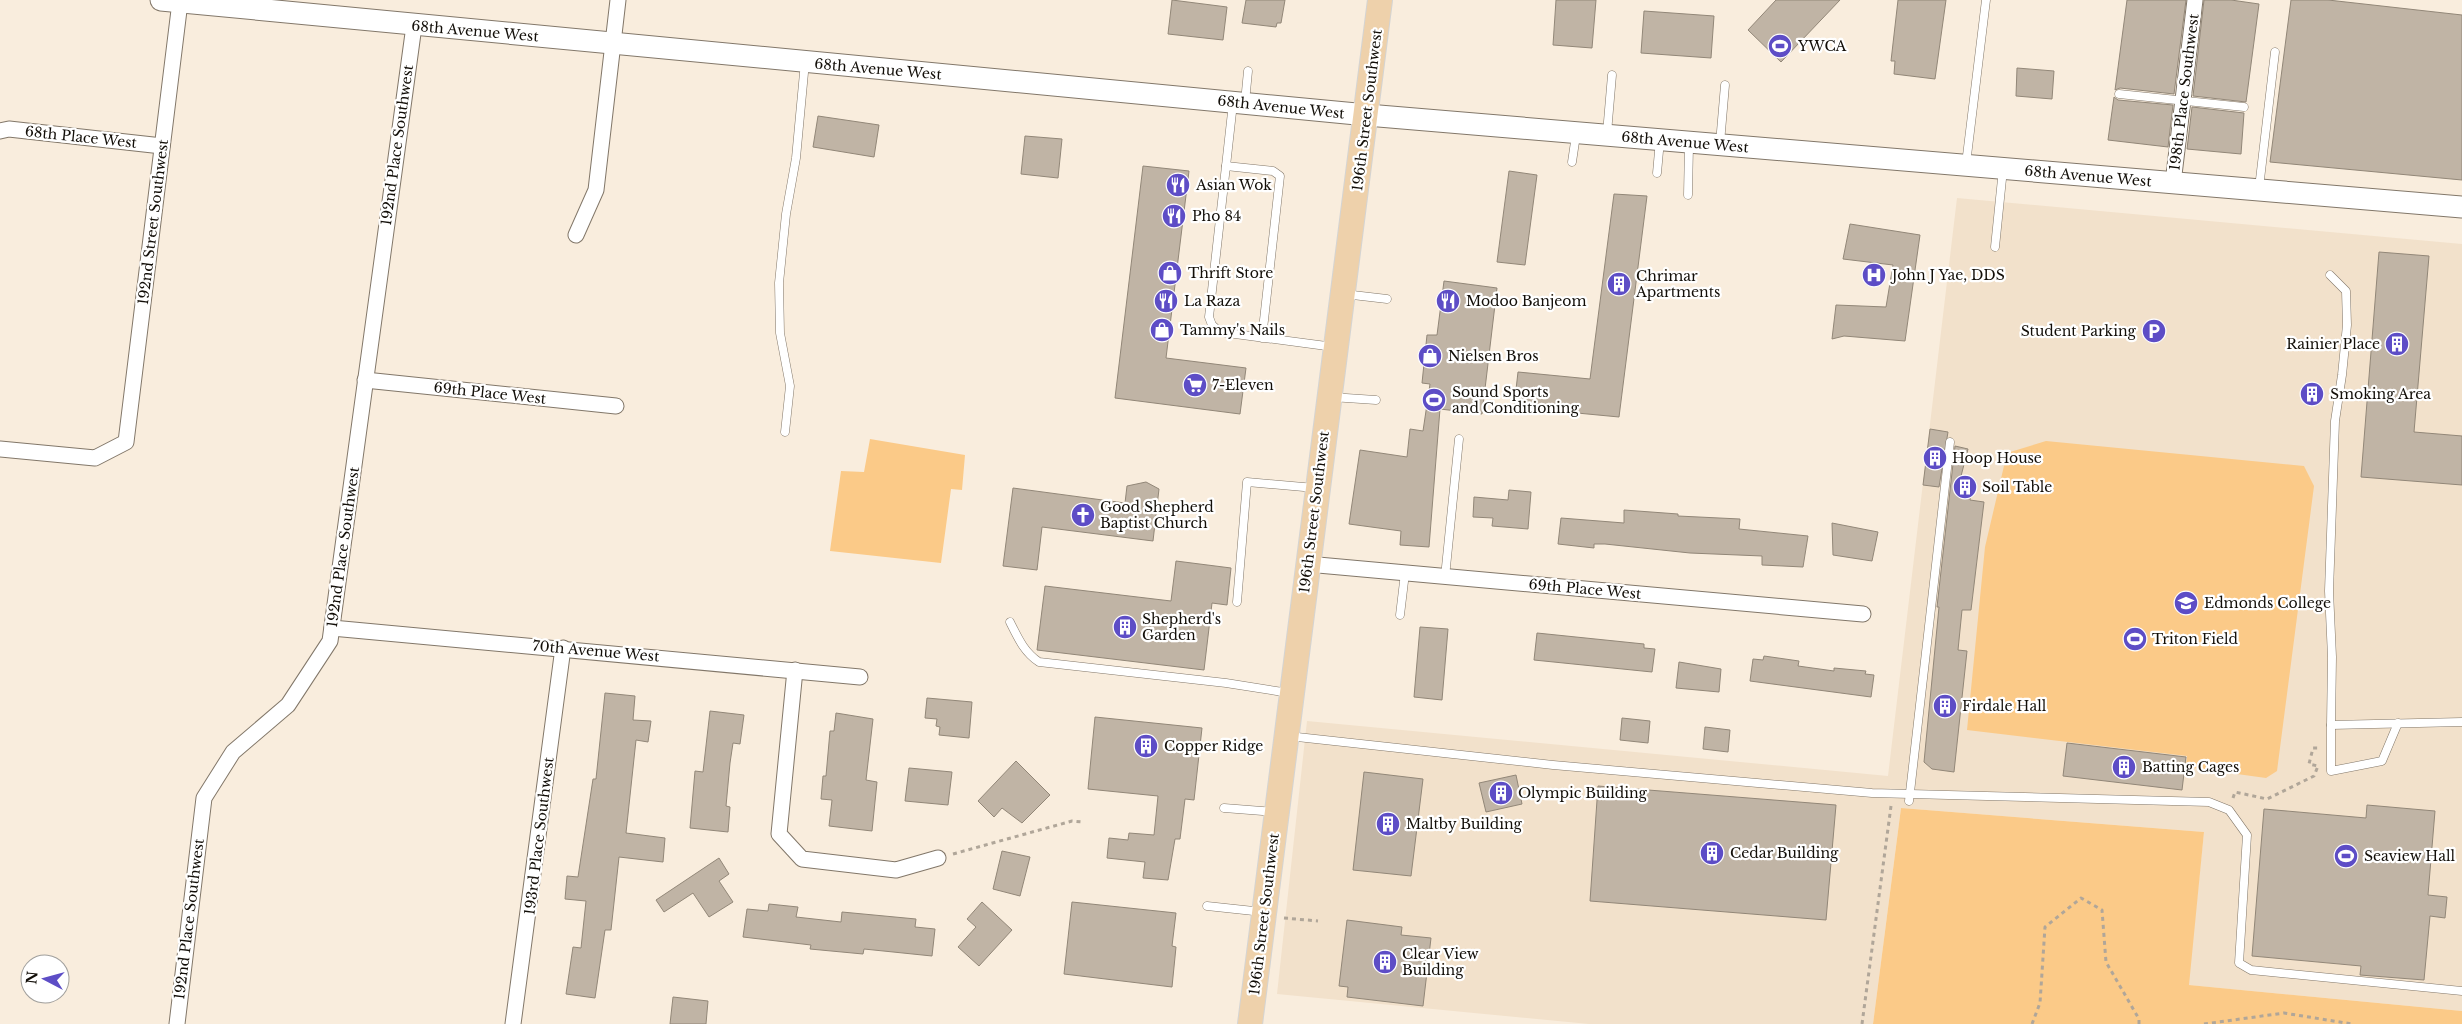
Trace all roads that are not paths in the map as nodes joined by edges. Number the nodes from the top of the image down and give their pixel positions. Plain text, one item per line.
1 (618, 0) edge
2 (1380, 0) edge
3 (1986, 0) edge
4 (2195, 0) edge
5 (170, 1) edge
6 (280, 5) edge
7 (414, 26) junction
8 (612, 44) junction
9 (2275, 52) dead end
10 (805, 62) junction
11 (1248, 71) dead end
12 (1612, 75) dead end
13 (1725, 85) dead end
14 (2119, 94) dead end
15 (2183, 101) junction
16 (1239, 103) junction
17 (2244, 107) dead end
18 (1366, 115) junction
19 (0, 131) edge
20 (1576, 133) junction
21 (1607, 136) junction
22 (1660, 140) junction
23 (1689, 142) junction
24 (1720, 145) junction
25 (162, 146) junction
26 (1572, 162) dead end
27 (1226, 166) junction
28 (1966, 166) junction
29 (2003, 169) junction
30 (1657, 173) dead end
31 (2173, 183) junction
32 (2258, 190) junction
33 (1688, 195) dead end
34 (2462, 207) edge
35 (576, 235) dead end
36 (1995, 247) dead end
37 (2330, 275) dead end
38 (1343, 294) junction
39 (1387, 299) dead end
40 (1262, 338) junction
41 (1336, 348) junction
42 (365, 380) junction
43 (1329, 396) junction
44 (1376, 400) dead end
45 (616, 406) dead end
46 (785, 432) dead end
47 (1459, 439) dead end
48 (1950, 442) dead end
49 (0, 449) edge
50 (1317, 488) junction
51 (1307, 564) junction
52 (1405, 573) junction
53 (1445, 577) junction
54 (1237, 602) dead end
55 (1863, 614) dead end
56 (1400, 616) dead end
57 (1010, 622) dead end
58 (332, 628) junction
59 (563, 648) junction
60 (795, 670) junction
61 (860, 677) dead end
62 (1291, 694) junction
63 (2462, 722) edge
64 (2398, 723) junction
65 (2331, 724) junction
66 (1286, 736) junction
67 (1910, 797) junction
68 (1224, 808) dead end
69 (1277, 812) junction
70 (938, 858) road end
71 (1208, 906) dead end
72 (1273, 915) junction
73 (2462, 991) edge
74 (177, 1024) edge
75 (513, 1024) edge
76 (1250, 1024) edge

1 - 8 street
2 - 18 main road, 196th Street Southwest
3 - 28 lane
4 - 15 street, 198th Place Southwest
5 - 6 street, 68th Avenue West
5 - 25 street, 192nd Street Southwest
6 - 7 street, 68th Avenue West
7 - 8 street, 68th Avenue West
7 - 42 street, 192nd Place Southwest
8 - 10 street, 68th Avenue West
8 - 35 street
9 - 32 lane
10 - 16 street, 68th Avenue West
10 - 46 lane
11 - 16 lane
12 - 21 lane
13 - 24 lane
14 - 15 lane
15 - 17 lane
15 - 31 street, 198th Place Southwest
16 - 18 street, 68th Avenue West
16 - 27 lane
18 - 20 street, 68th Avenue West
18 - 38 main road, 196th Street Southwest
19 - 25 street, 68th Place West
20 - 21 street, 68th Avenue West
20 - 26 lane
21 - 22 street, 68th Avenue West
22 - 23 street, 68th Avenue West
22 - 30 lane
23 - 24 street, 68th Avenue West
23 - 33 lane
24 - 28 street, 68th Avenue West
25 - 49 street, 192nd Street Southwest
27 - 40 lane
27 - 40 lane
28 - 29 street, 68th Avenue West
29 - 31 street, 68th Avenue West
29 - 36 lane
31 - 32 street, 68th Avenue West
32 - 34 street, 68th Avenue West
37 - 65 lane
38 - 39 lane
38 - 41 main road, 196th Street Southwest
40 - 41 lane
41 - 43 main road, 196th Street Southwest
42 - 45 street, 69th Place West
42 - 58 street, 192nd Place Southwest
43 - 44 lane
43 - 50 main road, 196th Street Southwest
47 - 53 lane
48 - 67 lane
50 - 51 main road, 196th Street Southwest
50 - 54 lane
51 - 52 street, 69th Place West
51 - 62 main road, 196th Street Southwest
52 - 53 street, 69th Place West
52 - 56 lane
53 - 55 street, 69th Place West
57 - 62 lane
58 - 59 street, 70th Avenue West
58 - 74 street, 192nd Place Southwest
59 - 60 street, 70th Avenue West
59 - 75 street, 193rd Place Southwest
60 - 61 street, 70th Avenue West
60 - 70 street
62 - 66 main road, 196th Street Southwest
63 - 64 lane
64 - 65 lane
64 - 65 lane
66 - 67 lane
66 - 69 main road, 196th Street Southwest
67 - 73 lane
68 - 69 lane
69 - 72 main road, 196th Street Southwest
71 - 72 lane
72 - 76 main road, 196th Street Southwest

